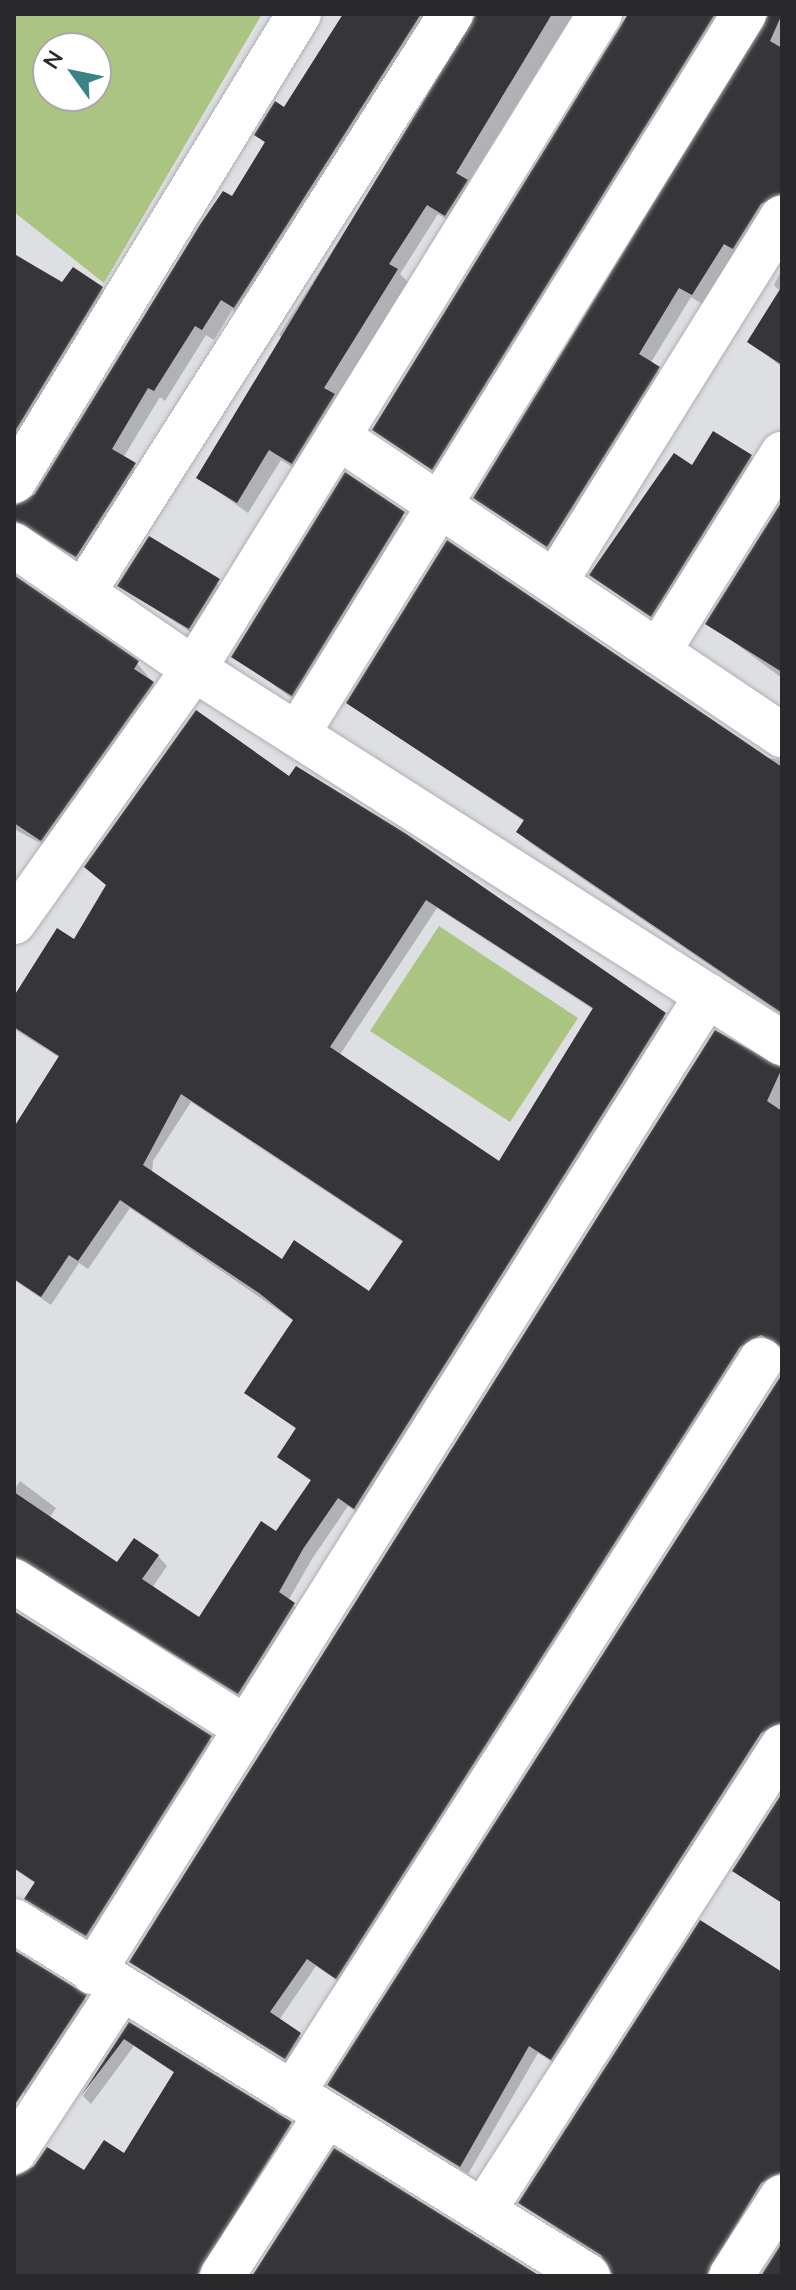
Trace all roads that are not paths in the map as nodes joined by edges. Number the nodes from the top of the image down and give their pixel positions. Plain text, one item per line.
1 (299, 14) edge
2 (451, 14) edge
3 (600, 14) edge
4 (744, 14) edge
5 (782, 218) edge
6 (338, 437) junction
7 (782, 454) edge
8 (14, 481) edge
9 (439, 505) junction
10 (14, 545) edge
11 (555, 582) junction
12 (83, 593) junction
13 (658, 652) junction
14 (194, 669) junction
15 (779, 725) edge
16 (298, 733) junction
17 (14, 922) edge
18 (707, 995) junction
19 (782, 1043) edge
20 (761, 1360) dead end
21 (14, 1581) edge
22 (246, 1728) junction
23 (782, 1747) edge
24 (14, 1921) edge
25 (107, 1981) junction
26 (309, 2104) junction
27 (14, 2152) edge
28 (782, 2197) edge
29 (484, 2210) junction
30 (222, 2276) edge
31 (588, 2276) edge
32 (731, 2276) edge

1 - 8 street
2 - 12 street
3 - 6 street
4 - 9 street
5 - 11 street
6 - 9 street
6 - 14 street
7 - 13 street
9 - 11 street
9 - 16 street
10 - 12 street
11 - 13 street
12 - 14 street
13 - 15 street
14 - 16 street
14 - 17 street
16 - 18 street
18 - 19 street
18 - 22 street
20 - 26 street
21 - 22 street
22 - 25 street
23 - 29 street
24 - 25 street
25 - 26 street
25 - 27 street
26 - 29 street
26 - 30 street
28 - 32 street
29 - 31 street

